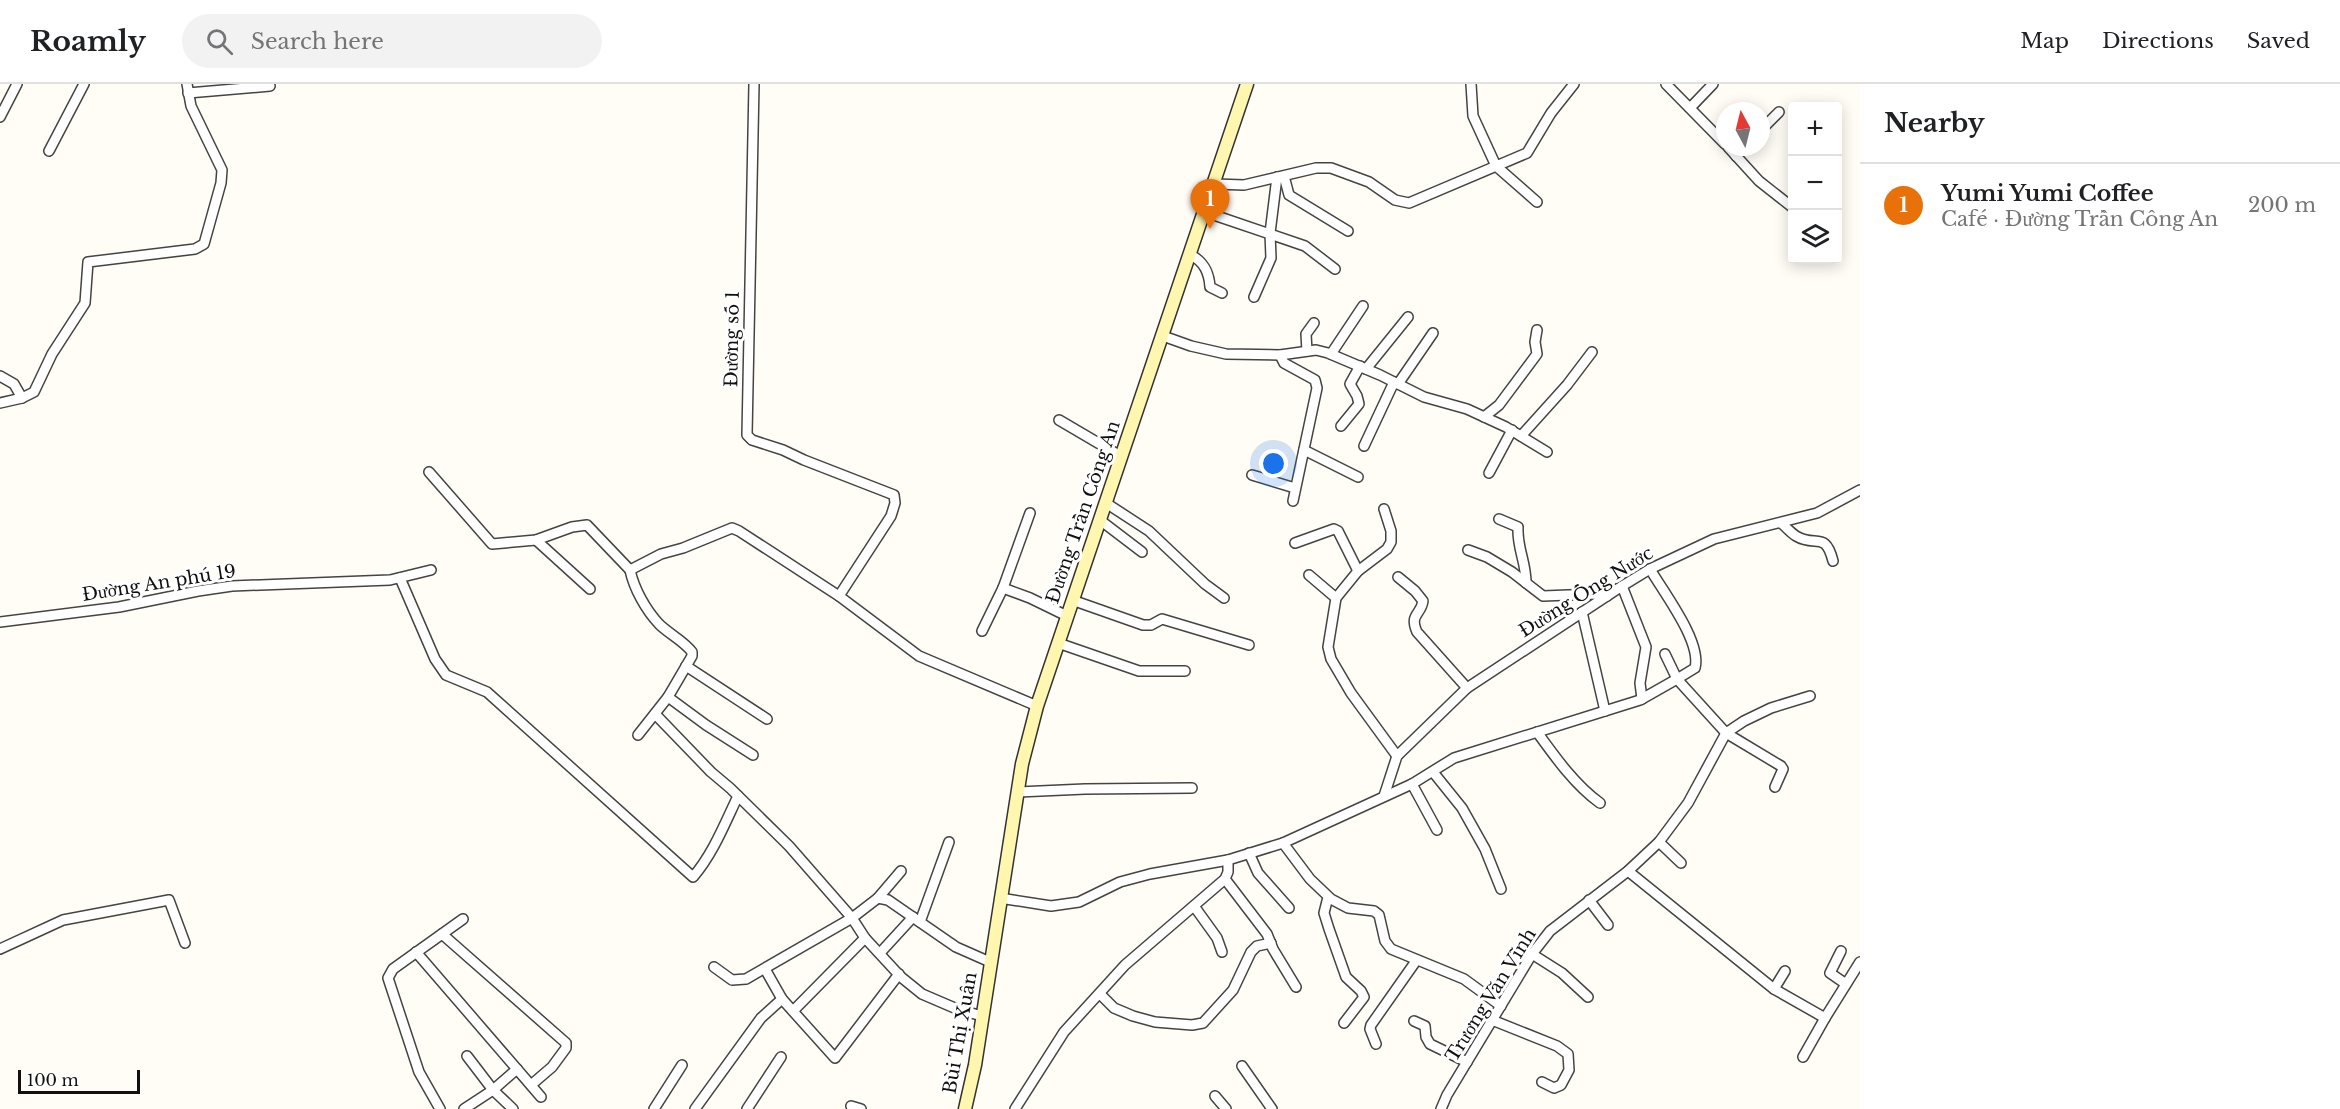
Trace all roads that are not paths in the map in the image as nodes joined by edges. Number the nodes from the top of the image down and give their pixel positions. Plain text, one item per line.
1 (17, 84) edge
2 (84, 84) edge
3 (754, 84) edge
4 (1247, 84) edge
5 (1471, 84) edge
6 (1574, 84) edge
7 (1666, 84) edge
8 (1713, 84) edge
9 (237, 86) edge
10 (270, 86) dead end
11 (187, 89) edge
12 (1690, 108) junction
13 (1779, 112) dead end
14 (0, 117) edge
15 (1770, 121) edge
16 (1716, 135) edge
17 (49, 151) dead end
18 (1736, 156) edge
19 (1496, 166) junction
20 (1281, 177) junction
21 (1215, 184) junction
22 (1537, 202) dead end
23 (1788, 204) edge
24 (1205, 212) junction
25 (1348, 231) dead end
26 (1270, 233) junction
27 (1191, 255) junction
28 (1335, 269) dead end
29 (1222, 293) dead end
30 (1254, 297) dead end
31 (1363, 306) dead end
32 (1408, 317) dead end
33 (1314, 323) dead end
34 (1537, 330) dead end
35 (1432, 333) dead end
36 (1163, 336) junction
37 (1307, 351) junction
38 (1593, 352) dead end
39 (1331, 354) junction
40 (1280, 355) junction
41 (1363, 367) junction
42 (0, 376) edge
43 (1396, 383) junction
44 (22, 398) junction
45 (0, 403) edge
46 (1484, 417) junction
47 (1059, 420) dead end
48 (1341, 426) dead end
49 (1512, 430) junction
50 (1521, 436) junction
51 (1364, 446) dead end
52 (1304, 450) junction
53 (1547, 452) dead end
54 (1122, 457) junction
55 (429, 472) dead end
56 (1489, 473) dead end
57 (1252, 475) dead end
58 (1358, 477) dead end
59 (1295, 488) junction
60 (1860, 490) edge
61 (1293, 501) dead end
62 (1106, 502) junction
63 (1384, 509) dead end
64 (1030, 513) dead end
65 (1499, 519) dead end
66 (1100, 520) junction
67 (1781, 523) junction
68 (536, 540) junction
69 (1295, 543) dead end
70 (1467, 550) dead end
71 (1142, 552) dead end
72 (1833, 561) dead end
73 (1650, 569) junction
74 (430, 570) dead end
75 (630, 570) junction
76 (1358, 572) junction
77 (1309, 575) dead end
78 (1398, 577) dead end
79 (400, 578) junction
80 (1526, 583) junction
81 (1622, 586) junction
82 (1003, 588) junction
83 (590, 589) dead end
84 (842, 592) junction
85 (1607, 596) junction
86 (1224, 598) dead end
87 (1336, 598) junction
88 (1072, 600) junction
89 (1582, 612) junction
90 (1067, 616) junction
91 (0, 622) edge
92 (982, 631) dead end
93 (1058, 643) junction
94 (1249, 645) dead end
95 (1665, 654) dead end
96 (686, 666) junction
97 (1185, 671) dead end
98 (1677, 679) junction
99 (1467, 688) junction
100 (1810, 696) dead end
101 (668, 697) junction
102 (1642, 699) junction
103 (1037, 706) junction
104 (1605, 711) junction
105 (656, 714) junction
106 (767, 719) dead end
107 (1537, 732) junction
108 (1726, 733) junction
109 (638, 735) dead end
110 (753, 754) dead end
111 (1397, 756) junction
112 (1433, 772) junction
113 (1412, 784) junction
114 (1776, 787) dead end
115 (1192, 788) dead end
116 (1018, 792) junction
117 (1384, 795) junction
118 (738, 796) junction
119 (1600, 803) dead end
120 (1437, 830) dead end
121 (949, 842) dead end
122 (1659, 842) junction
123 (1283, 843) junction
124 (1249, 853) junction
125 (1228, 860) junction
126 (1681, 863) dead end
127 (901, 871) dead end
128 (1629, 872) junction
129 (1225, 879) junction
130 (1501, 890) dead end
131 (878, 897) junction
132 (1328, 897) junction
133 (1000, 898) junction
134 (1589, 900) junction
135 (1194, 906) junction
136 (1289, 908) dead end
137 (852, 918) junction
138 (463, 919) dead end
139 (916, 919) junction
140 (1608, 925) dead end
141 (442, 934) junction
142 (866, 938) junction
143 (185, 943) dead end
144 (1271, 943) junction
145 (0, 949) edge
146 (1841, 951) dead end
147 (416, 952) junction
148 (1222, 952) dead end
149 (880, 953) junction
150 (1532, 954) junction
151 (1416, 961) junction
152 (990, 962) junction
153 (1860, 962) edge
154 (714, 968) dead end
155 (765, 969) junction
156 (1785, 971) dead end
157 (898, 974) junction
158 (1846, 984) junction
159 (1296, 987) dead end
160 (1774, 989) junction
161 (1100, 994) junction
162 (1588, 997) dead end
163 (782, 999) junction
164 (1501, 1006) junction
165 (794, 1010) junction
166 (982, 1016) junction
167 (1826, 1018) junction
168 (1492, 1020) junction
169 (1414, 1021) dead end
170 (1344, 1023) dead end
171 (1377, 1044) dead end
172 (467, 1056) dead end
173 (781, 1057) dead end
174 (1803, 1057) dead end
175 (1467, 1062) junction
176 (682, 1065) dead end
177 (1242, 1066) dead end
178 (517, 1069) junction
179 (1542, 1082) dead end
180 (531, 1085) junction
181 (493, 1090) junction
182 (1215, 1096) dead end
183 (541, 1097) dead end
184 (851, 1106) dead end
185 (440, 1109) edge
186 (464, 1109) edge
187 (513, 1109) edge
188 (654, 1109) edge
189 (695, 1109) edge
190 (747, 1109) edge
191 (861, 1109) edge
192 (965, 1109) edge
193 (1015, 1109) edge
194 (1226, 1109) edge
195 (1272, 1109) edge
196 (1441, 1109) edge

1 - 14 street
2 - 17 street
3 - 84 street, Đường số 1
4 - 21 main road, Đường Trần Công An
5 - 19 street
6 - 19 street
7 - 12 street
8 - 12 street
9 - 10 street
9 - 11 street
11 - 44 street
12 - 16 street
13 - 15 street
18 - 23 street
19 - 20 street
19 - 22 street
20 - 21 street
20 - 25 street
20 - 26 street
21 - 24 main road, Đường Trần Công An
24 - 26 street
24 - 27 main road, Đường Trần Công An
26 - 28 street
26 - 30 street
27 - 29 street
27 - 36 main road, Đường Trần Công An
31 - 39 street
32 - 41 street
33 - 37 street
34 - 46 street
35 - 43 street
36 - 40 street
36 - 54 main road, Đường Trần Công An
37 - 39 street
37 - 40 street
38 - 50 street
39 - 41 street
40 - 52 street
41 - 43 street
41 - 48 street
42 - 44 street
43 - 46 street
43 - 51 street
44 - 45 street
46 - 49 street
47 - 54 street
49 - 50 street
49 - 56 street
50 - 53 street
52 - 58 street
52 - 59 street
54 - 62 main road, Đường Trần Công An
55 - 68 street
57 - 59 street
59 - 61 street
60 - 67 street, Đường Ống Nước
62 - 66 main road, Đường Trần Công An
62 - 86 street
63 - 76 street
64 - 82 street
65 - 80 street
66 - 71 street
66 - 88 main road, Đường Trần Công An
67 - 72 street
67 - 73 street, Đường Ống Nước
68 - 75 street
68 - 83 street
69 - 76 street
70 - 80 street
73 - 81 street, Đường Ống Nước
73 - 98 street
74 - 79 street, Đường An phú 19
75 - 84 street
75 - 96 street
76 - 87 street
77 - 87 street
78 - 99 street
79 - 91 street, Đường An phú 19
79 - 118 street
80 - 85 street
81 - 85 street, Đường Ống Nước
81 - 102 street
82 - 90 street
82 - 92 street
84 - 103 street
85 - 89 street, Đường Ống Nước
87 - 111 street
88 - 90 main road, Đường Trần Công An
88 - 94 street
89 - 99 street, Đường Ống Nước
89 - 104 street
90 - 93 main road, Đường Trần Công An
93 - 97 street
93 - 103 main road, Đường Trần Công An
95 - 98 street
96 - 101 street
96 - 106 street
98 - 102 street
98 - 108 street
99 - 111 street, Đường Ống Nước
100 - 108 street
101 - 105 street
101 - 110 street
102 - 104 street
103 - 116 main road, Đường Trần Công An
104 - 107 street
105 - 109 street
105 - 118 street
107 - 112 street
107 - 119 street
108 - 114 street
108 - 122 street, Trương Văn Vĩnh
111 - 117 street, Đường Ống Nước
112 - 113 street
112 - 130 street
113 - 117 street
113 - 120 street
115 - 116 street
116 - 133 main road, Đường Trần Công An
117 - 123 street
118 - 137 street
121 - 139 street
122 - 126 street
122 - 128 street, Trương Văn Vĩnh
123 - 124 street
123 - 132 street
124 - 125 street
124 - 136 street
125 - 129 street
125 - 133 street
127 - 131 street
128 - 134 street, Trương Văn Vĩnh
128 - 160 street
129 - 135 street
129 - 144 street
131 - 137 street
131 - 139 street
132 - 151 street
132 - 170 street
133 - 152 main road, Đường Trần Công An
134 - 140 street
134 - 150 street, Trương Văn Vĩnh
135 - 148 street
135 - 161 street
137 - 142 street
137 - 155 street
138 - 141 street
139 - 149 street
139 - 152 street
141 - 147 street
141 - 180 street
142 - 149 street
142 - 165 street
143 - 145 street
144 - 159 street
144 - 161 street
146 - 158 street
147 - 178 street
147 - 185 street
149 - 157 street
150 - 162 street
150 - 164 street, Trương Văn Vĩnh
151 - 164 street
151 - 171 street
152 - 166 main road, Bùi Thị Xuân
153 - 158 street
154 - 155 street
155 - 163 street
156 - 160 street
157 - 165 street
157 - 166 street
158 - 167 street
160 - 167 street
161 - 193 street
163 - 165 street
163 - 189 street
164 - 168 street, Trương Văn Vĩnh
166 - 192 main road, Bùi Thị Xuân
167 - 174 street
168 - 175 street, Trương Văn Vĩnh
168 - 179 street
169 - 175 street
172 - 181 street
173 - 190 street
175 - 196 street, Trương Văn Vĩnh
176 - 188 street
177 - 195 street
178 - 180 street
178 - 181 street
180 - 183 street
181 - 186 street
181 - 187 street
182 - 194 street
184 - 191 street

